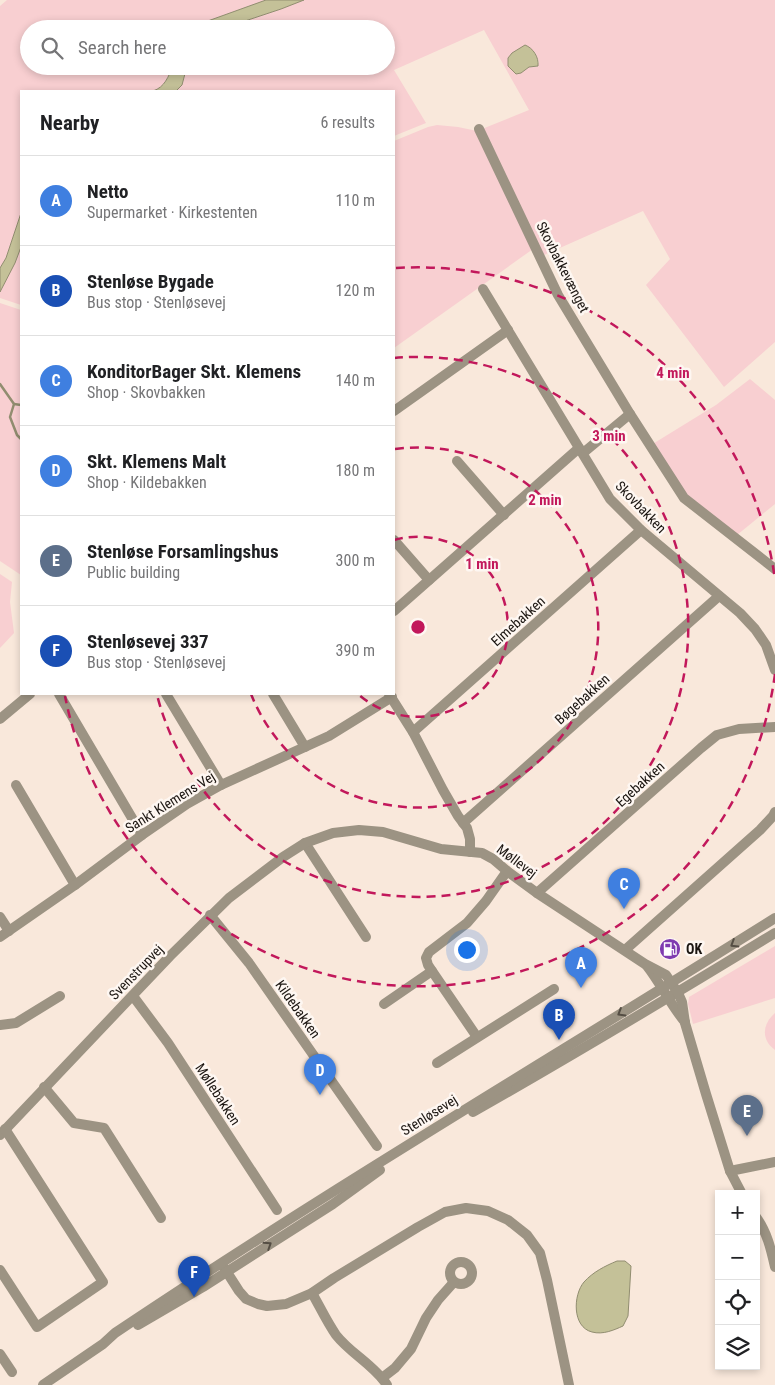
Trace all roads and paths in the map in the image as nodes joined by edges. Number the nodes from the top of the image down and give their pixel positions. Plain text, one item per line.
1 (479, 129) dead end
2 (482, 289) dead end
3 (508, 330) junction
4 (395, 410) edge
5 (630, 414) junction
6 (581, 451) junction
7 (457, 461) dead end
8 (504, 515) junction
9 (641, 530) junction
10 (395, 541) edge
11 (775, 570) edge
12 (429, 580) junction
13 (719, 596) junction
14 (395, 610) edge
15 (775, 670) edge
16 (29, 695) edge
17 (60, 695) edge
18 (167, 695) edge
19 (274, 695) edge
20 (391, 695) edge
21 (0, 719) edge
22 (775, 727) edge
23 (413, 732) junction
24 (305, 747) junction
25 (16, 785) dead end
26 (221, 785) junction
27 (775, 812) edge
28 (463, 823) junction
29 (142, 834) junction
30 (305, 843) junction
31 (470, 852) junction
32 (507, 871) junction
33 (75, 884) junction
34 (537, 893) junction
35 (210, 916) junction
36 (0, 917) edge
37 (775, 918) edge
38 (775, 933) edge
39 (4, 934) edge
40 (366, 937) dead end
41 (625, 950) junction
42 (645, 964) junction
43 (432, 971) junction
44 (672, 983) junction
45 (663, 988) junction
46 (554, 989) dead end
47 (678, 992) junction
48 (60, 996) dead end
49 (133, 996) junction
50 (668, 998) junction
51 (384, 1004) dead end
52 (685, 1023) junction
53 (0, 1025) edge
54 (476, 1038) junction
55 (437, 1062) dead end
56 (44, 1087) junction
57 (3, 1132) edge
58 (377, 1146) dead end
59 (775, 1162) edge
60 (730, 1171) junction
61 (740, 1190) edge
62 (277, 1210) dead end
63 (161, 1218) dead end
64 (760, 1222) edge
65 (224, 1267) junction
66 (775, 1267) edge
67 (0, 1270) edge
68 (454, 1282) dead end
69 (312, 1293) junction
70 (0, 1354) edge
71 (12, 1372) dead end
72 (385, 1381) edge
73 (43, 1385) edge
74 (569, 1385) edge

1 - 5 street, Skovbakkevænget
2 - 3 street, Skovbakken
3 - 4 street
3 - 6 street, Skovbakken
5 - 6 street
5 - 11 street, Skovbakkevænget
6 - 8 street
6 - 9 street, Skovbakken
7 - 8 street
8 - 12 street
9 - 13 street, Skovbakken
9 - 23 street, Elmebakken
10 - 12 street
12 - 14 street
13 - 15 street, Skovbakken
13 - 28 street, Bøgebakken
16 - 21 street
17 - 29 street
18 - 26 street
19 - 24 street
20 - 23 street
20 - 24 street, Sankt Klemens Vej
22 - 34 street, Egebakken
23 - 28 street
24 - 26 street, Sankt Klemens Vej
25 - 33 street
26 - 29 street, Sankt Klemens Vej
27 - 41 street
28 - 31 street
29 - 33 street, Sankt Klemens Vej
30 - 31 street, Svenstrupvej
30 - 35 street, Svenstrupvej
30 - 40 street
31 - 32 street, Møllevej
32 - 34 street, Møllevej
32 - 43 street
33 - 39 street, Sankt Klemens Vej
34 - 41 street, Møllevej
35 - 49 street, Svenstrupvej
35 - 58 street, Kildebakken
36 - 39 street
37 -> 44 street, Stenløsevej
38 - 47 street, Stenløsevej
41 - 42 street, Møllevej
42 - 44 street, Møllevej
42 - 45 street, Møllevej
43 - 51 street
43 - 54 street
44 - 45 street, Stenløsevej
44 - 47 street, Møllevej
45 - 50 street, Møllevej
45 -> 65 street, Stenløsevej
46 - 54 street
47 - 50 street, Stenløsevej
47 - 52 street, Møllevej
48 - 53 street
49 - 56 street, Svenstrupvej
49 - 62 street, Møllebakken
50 - 52 street, Møllevej
65 -> 50 street, Stenløsevej
52 - 60 street
54 - 55 street
56 - 57 street, Svenstrupvej
56 - 63 street
57 - 67 street
59 - 60 street
60 - 61 street
64 - 66 street
65 - 69 street
65 - 73 street, Stenløsevej
68 - 72 street
69 - 72 street
69 - 74 street
70 - 71 street

